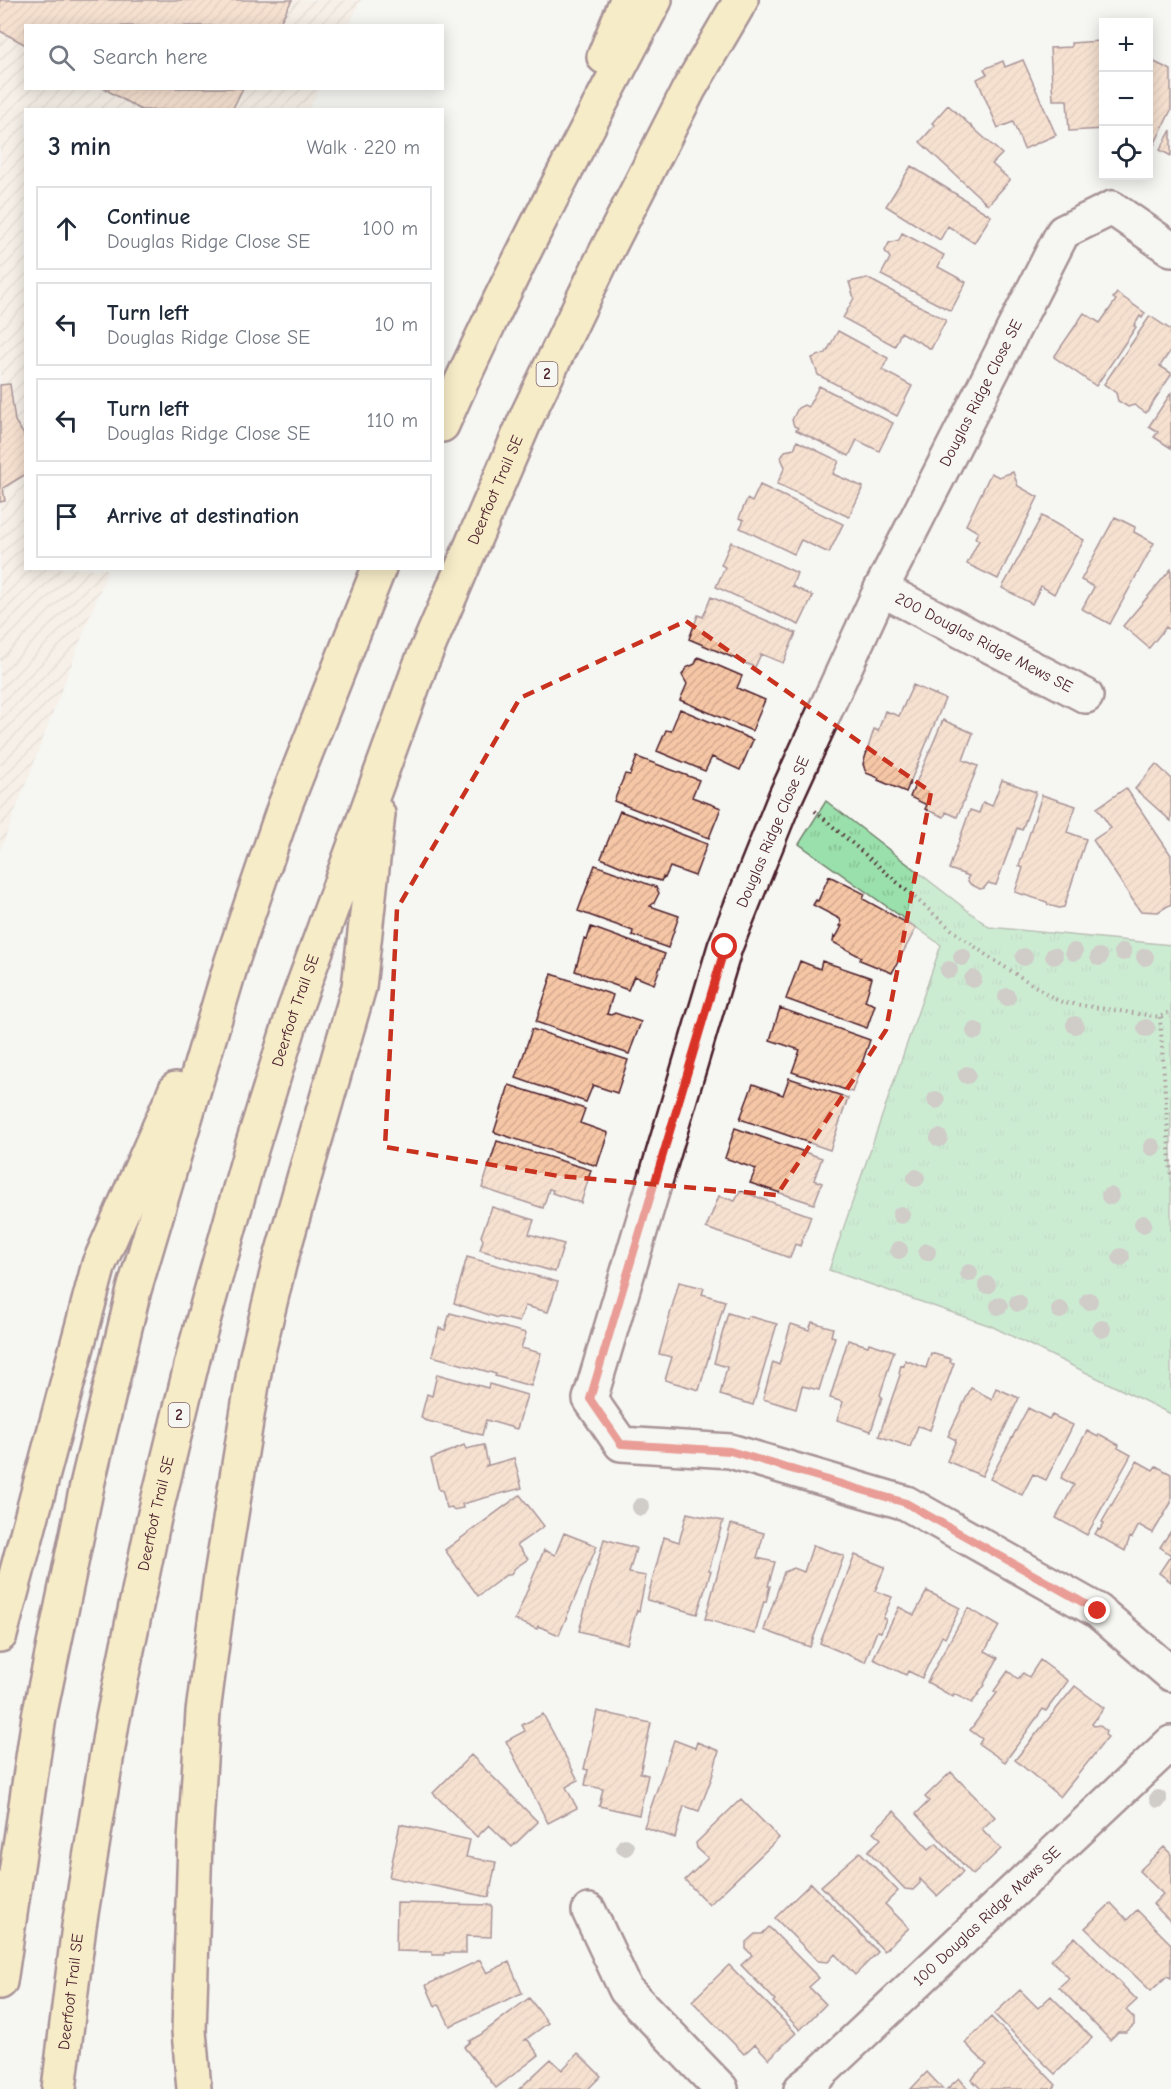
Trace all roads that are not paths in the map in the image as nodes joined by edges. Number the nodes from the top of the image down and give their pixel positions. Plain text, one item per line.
1 (627, 0) edge
2 (655, 0) edge
3 (741, 0) edge
4 (532, 234) junction
5 (1171, 249) edge
6 (444, 421) edge
7 (378, 570) edge
8 (881, 589) junction
9 (1086, 696) dead end
10 (384, 762) junction
11 (232, 961) junction
12 (0, 1635) edge
13 (1171, 1674) edge
14 (1171, 1743) edge
15 (589, 1911) dead end
16 (0, 1982) edge
17 (59, 2089) edge
18 (194, 2089) edge
19 (721, 2089) edge
20 (801, 2089) edge

1 - 4 highway
2 - 4 highway
3 - 10 highway, Deerfoot Trail SE / 2
4 - 6 highway
5 - 8 street, Douglas Ridge Close SE
7 - 11 highway
8 - 9 street, 200 Douglas Ridge Mews SE
8 - 13 street, Douglas Ridge Close SE
10 - 17 highway, Deerfoot Trail SE / 2
10 - 18 highway
11 - 12 highway
11 - 16 highway
14 - 20 street, 100 Douglas Ridge Mews SE
15 - 19 street

